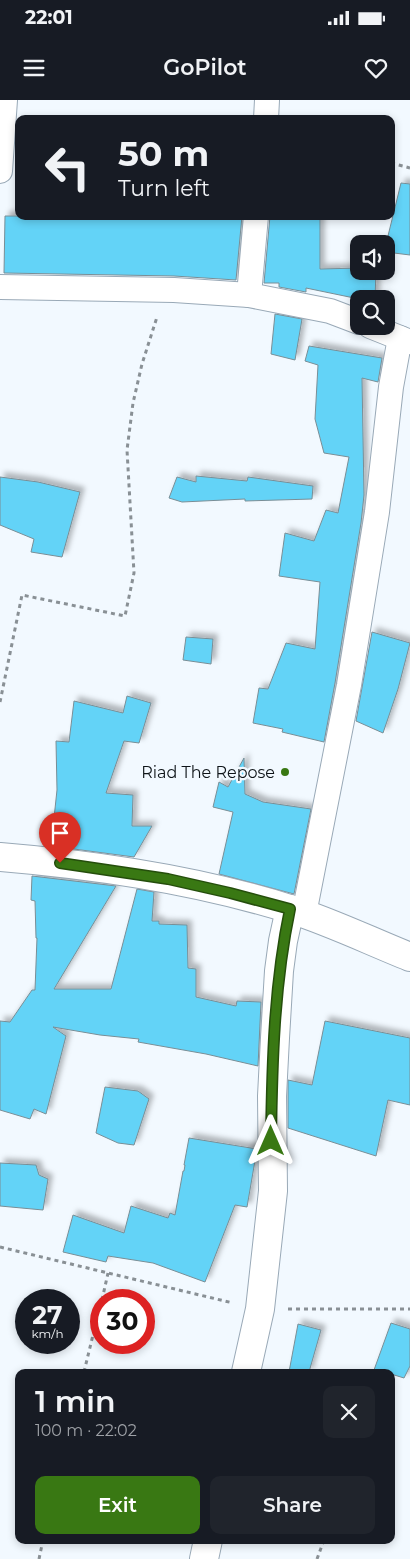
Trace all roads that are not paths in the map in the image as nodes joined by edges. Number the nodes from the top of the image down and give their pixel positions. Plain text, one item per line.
1 (5, 100) edge
2 (267, 100) edge
3 (266, 115) edge
4 (0, 171) edge
5 (256, 220) edge
6 (0, 287) edge
7 (249, 295) junction
8 (350, 319) edge
9 (392, 335) edge
10 (405, 340) edge
11 (0, 857) edge
12 (297, 911) junction
13 (410, 956) edge
14 (247, 1369) edge
15 (207, 1544) edge
16 (204, 1559) edge

1 - 4 street
2 - 3 street
5 - 7 street
6 - 7 street
7 - 8 street
9 - 10 street
10 - 12 street
11 - 12 street
12 - 13 street
12 - 14 street
15 - 16 street

